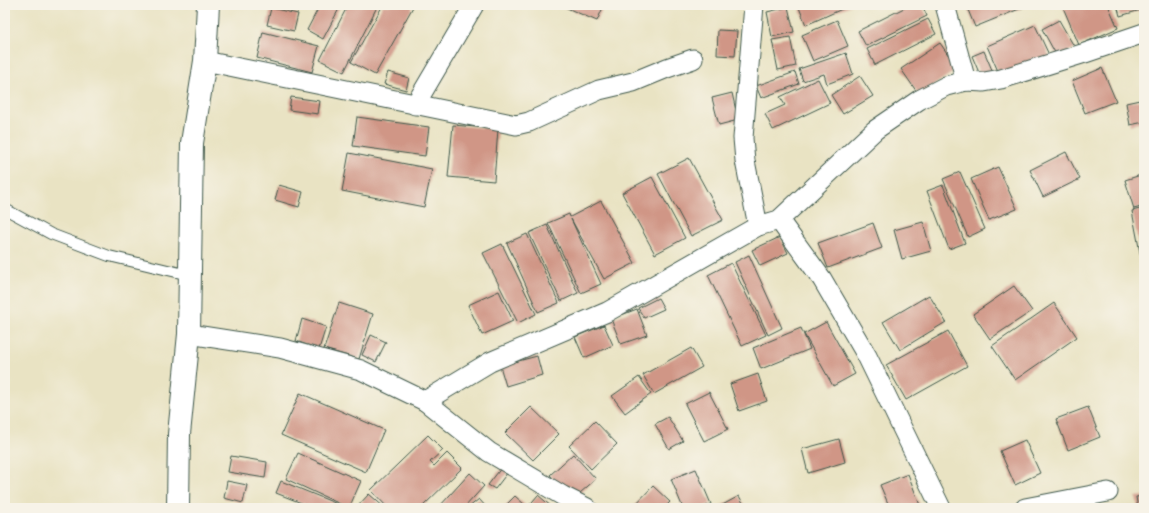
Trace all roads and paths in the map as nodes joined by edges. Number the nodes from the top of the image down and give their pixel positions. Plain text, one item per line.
1 (208, 5) edge
2 (474, 5) edge
3 (754, 5) edge
4 (944, 5) edge
5 (1144, 33) edge
6 (693, 59) dead end
7 (205, 60) junction
8 (966, 81) junction
9 (415, 105) junction
10 (5, 209) edge
11 (779, 220) junction
12 (758, 226) junction
13 (189, 275) junction
14 (189, 334) junction
15 (425, 401) junction
16 (1108, 492) dead end
17 (178, 508) edge
18 (587, 508) edge
19 (941, 508) edge
20 (1025, 508) edge

1 - 7 street
2 - 9 street
3 - 12 street
4 - 8 street
5 - 8 street
6 - 9 street
7 - 9 street
7 - 13 street
8 - 11 street
10 - 13 lane
11 - 12 street
11 - 19 street
12 - 15 street
13 - 14 street
14 - 15 street
14 - 17 street
15 - 18 street
16 - 20 street

